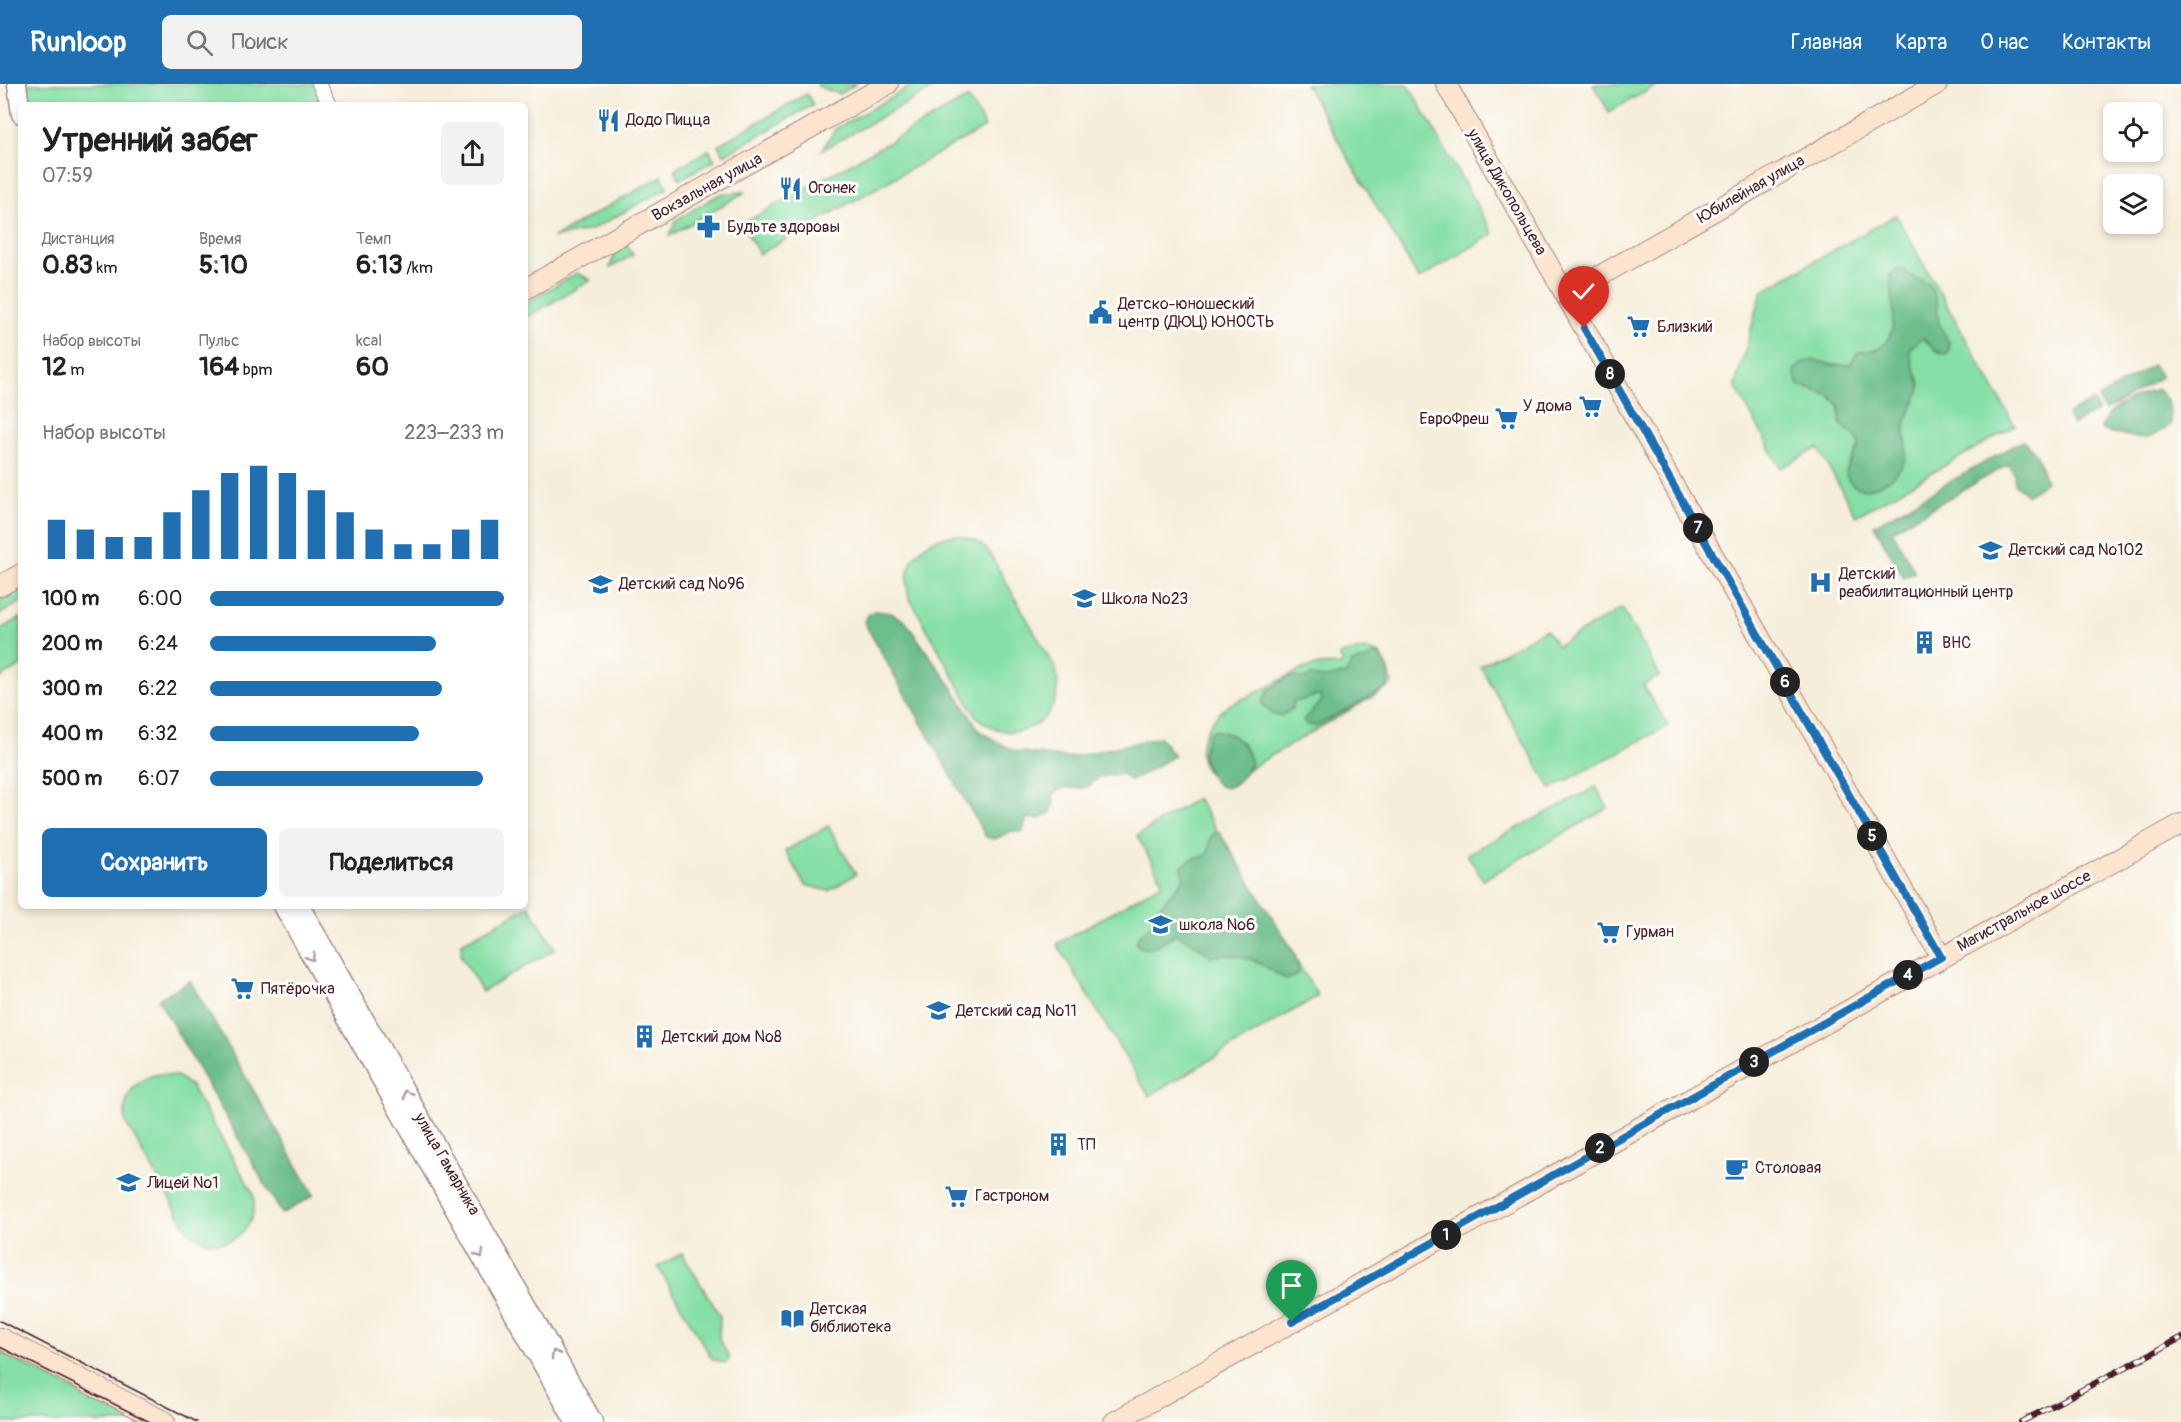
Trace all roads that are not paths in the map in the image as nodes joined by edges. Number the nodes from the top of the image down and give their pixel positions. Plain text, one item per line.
1 (17, 84) edge
2 (319, 84) edge
3 (888, 84) edge
4 (1446, 84) edge
5 (1937, 84) edge
6 (19, 102) edge
7 (328, 102) edge
8 (528, 287) edge
9 (1566, 295) junction
10 (18, 576) edge
11 (0, 586) edge
12 (2181, 824) edge
13 (285, 909) edge
14 (302, 909) edge
15 (1941, 957) junction
16 (0, 1338) edge
17 (165, 1422) edge
18 (575, 1422) edge
19 (593, 1422) edge
20 (1114, 1422) edge

1 - 6 street
2 - 7 street
3 - 8 main road, Вокзальная улица
4 - 9 main road, улица Дикопольцева
5 - 9 main road, Юбилейная улица
9 - 15 main road, улица Дикопольцева
10 - 11 main road
12 - 15 main road, Магистральное шоссе
13 -> 18 street, улица Гамарника
19 -> 14 street, улица Гамарника
15 - 20 main road, Магистральное шоссе
16 - 17 main road

